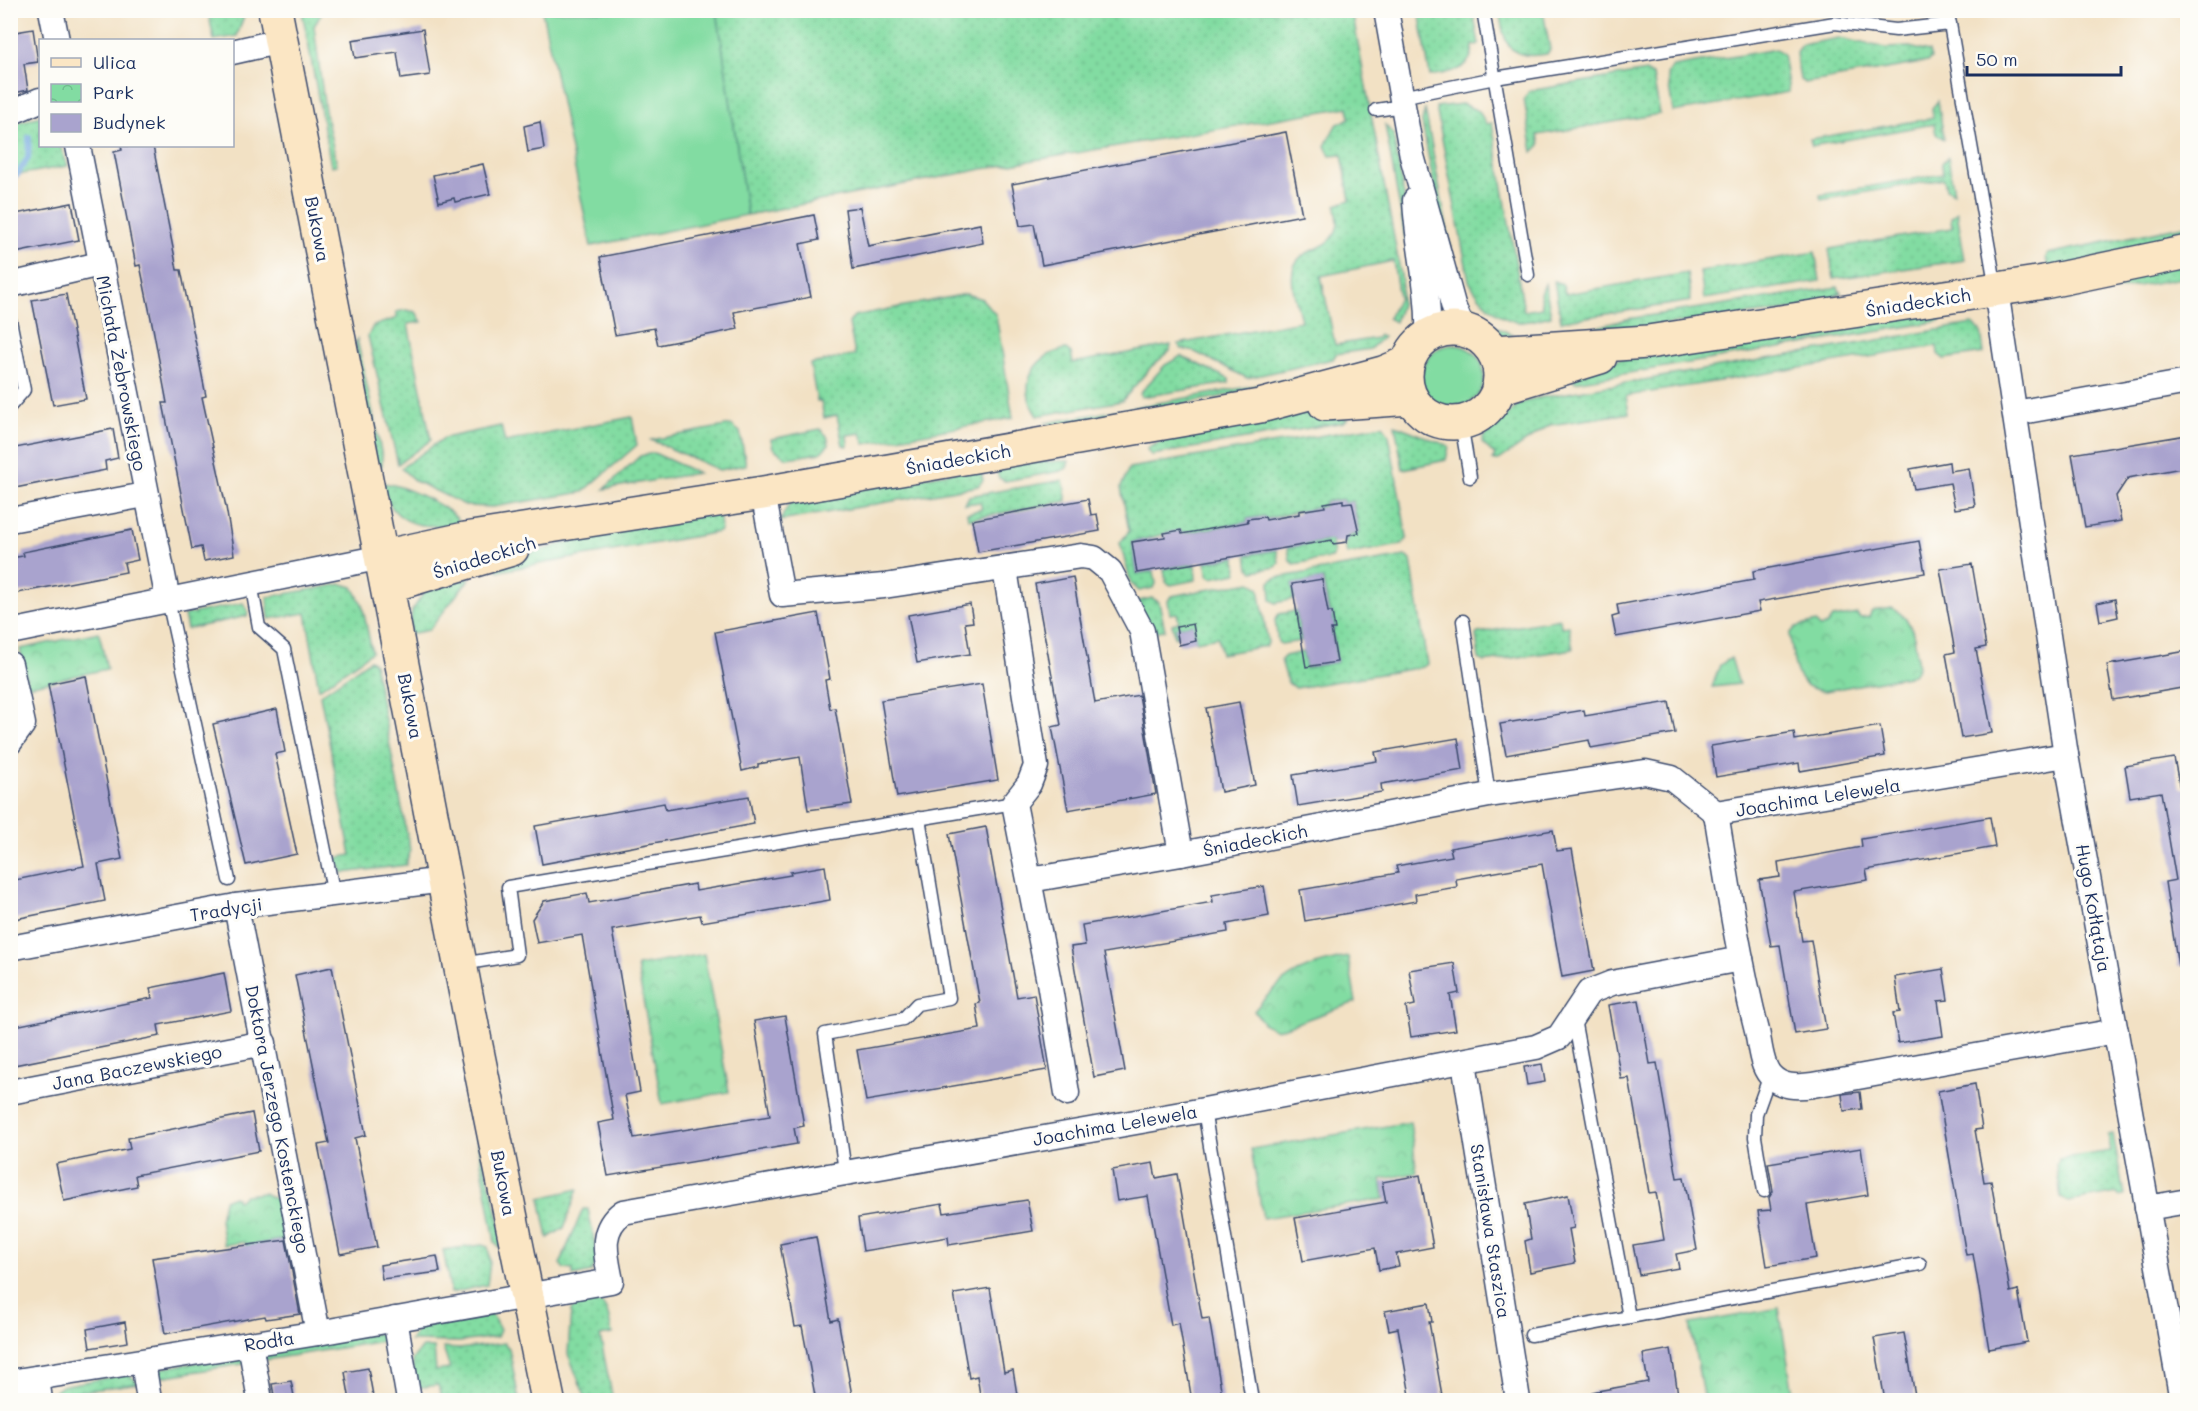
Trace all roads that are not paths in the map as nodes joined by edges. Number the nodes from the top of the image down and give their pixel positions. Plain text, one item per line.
1 (51, 10) edge
2 (1386, 10) edge
3 (1483, 10) edge
4 (1947, 10) edge
5 (1950, 24) junction
6 (278, 26) edge
7 (57, 39) edge
8 (234, 51) edge
9 (1495, 78) junction
10 (39, 100) edge
11 (1402, 101) junction
12 (1376, 110) dead end
13 (10, 113) edge
14 (78, 147) edge
15 (1412, 156) junction
16 (2187, 252) edge
17 (100, 264) junction
18 (1528, 275) dead end
19 (10, 285) edge
20 (1996, 290) junction
21 (10, 320) edge
22 (1463, 329) junction
23 (1428, 335) junction
24 (1648, 342) junction
25 (1494, 352) junction
26 (1407, 363) junction
27 (2187, 382) edge
28 (1499, 388) junction
29 (1411, 398) junction
30 (10, 406) edge
31 (1260, 406) junction
32 (2015, 413) junction
33 (1461, 423) junction
34 (1470, 477) dead end
35 (763, 493) junction
36 (145, 495) junction
37 (10, 520) edge
38 (1005, 569) junction
39 (385, 571) junction
40 (251, 583) junction
41 (168, 600) junction
42 (1463, 621) dead end
43 (10, 632) edge
44 (10, 664) edge
45 (10, 742) edge
46 (2066, 755) junction
47 (1489, 795) junction
48 (1014, 803) junction
49 (1716, 813) junction
50 (919, 818) junction
51 (1181, 854) junction
52 (229, 879) dead end
53 (444, 879) junction
54 (1030, 880) junction
55 (334, 895) junction
56 (237, 906) junction
57 (10, 948) edge
58 (1741, 959) junction
59 (461, 964) junction
60 (1574, 1017) junction
61 (2116, 1031) junction
62 (264, 1042) junction
63 (1464, 1062) junction
64 (1770, 1075) junction
65 (10, 1092) edge
66 (1067, 1093) dead end
67 (1204, 1110) junction
68 (845, 1171) junction
69 (1764, 1191) dead end
70 (2187, 1201) edge
71 (2147, 1208) junction
72 (1920, 1264) dead end
73 (526, 1296) junction
74 (1629, 1317) junction
75 (395, 1319) junction
76 (318, 1333) junction
77 (1531, 1335) dead end
78 (250, 1344) junction
79 (142, 1362) junction
80 (10, 1382) edge
81 (39, 1389) edge
82 (149, 1401) edge
83 (260, 1401) edge
84 (409, 1401) edge
85 (548, 1401) edge
86 (1252, 1401) edge
87 (1518, 1401) edge
88 (2182, 1401) edge

1 - 7 street
2 - 11 street
3 - 9 lane
4 - 5 lane
5 - 9 lane
5 - 20 lane
6 - 8 street
6 - 39 street, Bukowa
9 - 11 lane
9 - 18 lane
10 - 13 street
11 - 12 lane
11 - 15 street
14 - 17 street, Michała Żebrowskiego
15 - 22 street
15 - 23 street
16 - 20 street, Śniadeckich
17 - 19 street
17 - 36 street, Michała Żebrowskiego
20 - 24 street, Śniadeckich
20 - 32 street, Hugo Kołłątaja
21 - 30 lane
22 - 23 street
22 - 25 street
23 - 26 street
24 - 25 street, Śniadeckich
24 - 28 street, Śniadeckich
25 - 28 street
26 - 29 street
26 - 31 street, Śniadeckich
27 - 32 street
28 - 33 street
29 - 31 street, Śniadeckich
29 - 33 street
31 - 35 street, Śniadeckich
32 - 46 street, Hugo Kołłątaja
33 - 34 lane
35 - 38 street, Śniadeckich
35 - 39 street, Śniadeckich
36 - 37 street
36 - 41 street, Michała Żebrowskiego
38 - 48 street
38 - 51 street, Śniadeckich
39 - 40 street
39 - 53 street, Bukowa
40 - 41 street
40 - 55 lane
41 - 43 street
41 - 52 lane
42 - 47 lane
44 - 45 street
46 - 49 street, Joachima Lelewela
46 - 61 street, Hugo Kołłątaja
47 - 49 street, Śniadeckich
47 - 51 street, Śniadeckich
48 - 50 lane
48 - 54 street
49 - 58 street, Joachima Lelewela
50 - 59 lane
50 - 68 lane
51 - 54 street
53 - 55 street, Tradycji
53 - 59 street, Bukowa
54 - 66 street
55 - 56 street, Tradycji
56 - 57 street, Tradycji
56 - 62 street, Doktora Jerzego Kostenckiego
58 - 60 street, Joachima Lelewela
58 - 64 street, Joachima Lelewela
59 - 73 street, Bukowa
60 - 63 street, Joachima Lelewela
60 - 74 lane
61 - 64 street
61 - 71 street, Hugo Kołłątaja
62 - 65 street, Jana Baczewskiego
62 - 76 street, Doktora Jerzego Kostenckiego
63 - 67 street, Joachima Lelewela
63 - 87 street, Stanisława Staszica
64 - 69 lane
67 - 68 street, Joachima Lelewela
67 - 86 lane
68 - 73 street, Joachima Lelewela
70 - 71 street
71 - 88 street, Hugo Kołłątaja
72 - 74 lane
73 - 75 street, Rodła
73 - 85 street, Bukowa
74 - 77 lane
75 - 76 street, Rodła
75 - 84 street
76 - 78 street, Rodła
78 - 79 street, Rodła
78 - 83 street
79 - 81 street, Rodła
79 - 82 street
80 - 81 street, Rodła

